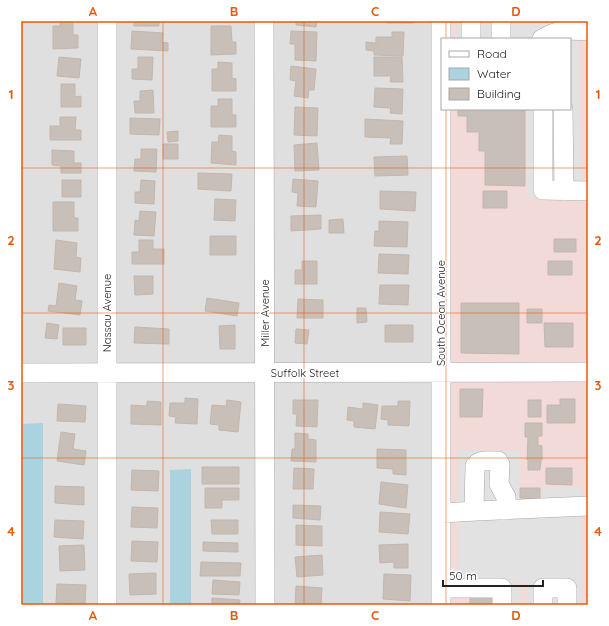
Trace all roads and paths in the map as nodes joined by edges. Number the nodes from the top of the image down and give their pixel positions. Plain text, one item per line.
1 (107, 21) edge
2 (264, 21) edge
3 (441, 21) edge
4 (471, 21) edge
5 (501, 21) edge
6 (588, 31) edge
7 (562, 35) edge
8 (471, 38) edge
9 (501, 38) edge
10 (545, 38) edge
11 (543, 110) edge
12 (563, 110) edge
13 (564, 191) junction
14 (588, 191) edge
15 (588, 372) edge
16 (21, 373) edge
17 (107, 373) junction
18 (265, 373) junction
19 (441, 373) junction
20 (588, 506) edge
21 (506, 510) junction
22 (477, 511) junction
23 (441, 513) junction
24 (441, 596) edge
25 (107, 605) edge
26 (265, 605) edge
27 (502, 605) edge
28 (543, 605) edge
29 (567, 605) edge

1 - 17 street, Nassau Avenue
2 - 18 street, Miller Avenue
3 - 19 street, South Ocean Avenue
4 - 8 street
5 - 9 street
6 - 7 street
7 - 10 street
11 - 13 street
12 - 13 street
13 - 14 street
15 - 19 street, Suffolk Street
16 - 17 street, Suffolk Street
17 - 18 street, Suffolk Street
17 - 25 street, Nassau Avenue
18 - 19 street, Suffolk Street
18 - 26 street, Miller Avenue
19 - 23 street, South Ocean Avenue
20 - 21 street
21 - 22 street
21 - 22 street
22 - 23 street
23 - 24 street, South Ocean Avenue
24 - 27 street
28 - 29 street

